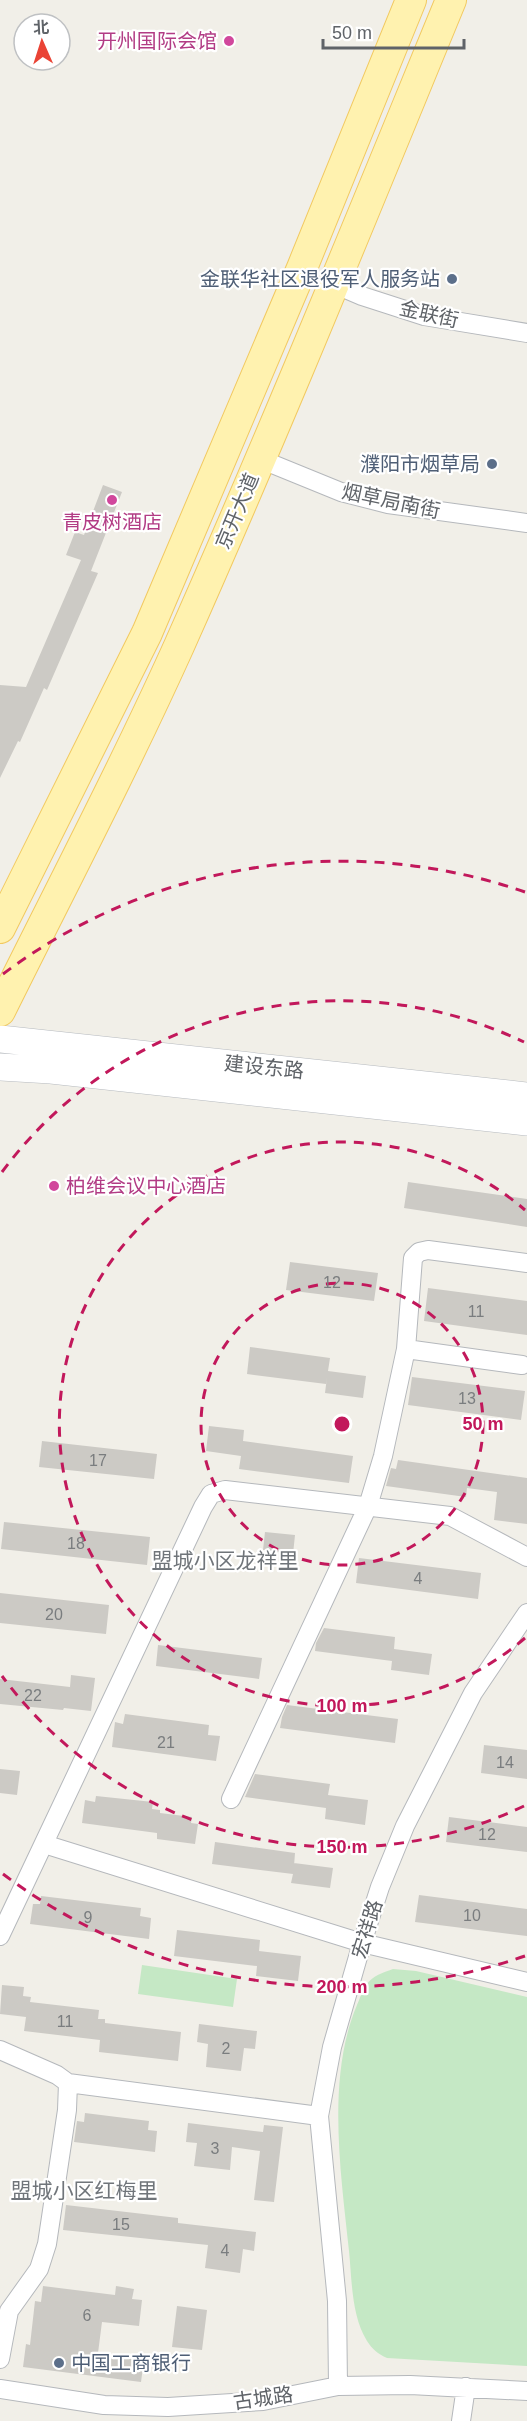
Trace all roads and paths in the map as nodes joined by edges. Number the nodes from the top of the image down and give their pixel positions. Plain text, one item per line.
1 (411, 0) edge
2 (451, 0) edge
3 (334, 284) junction
4 (527, 333) edge
5 (260, 459) junction
6 (527, 523) edge
7 (0, 928) edge
8 (0, 1011) edge
9 (0, 1039) edge
10 (0, 1067) edge
11 (527, 1096) edge
12 (527, 1122) edge
13 (527, 1263) edge
14 (406, 1349) junction
15 (522, 1365) dead end
16 (368, 1506) junction
17 (527, 1557) edge
18 (527, 1612) edge
19 (231, 1799) dead end
20 (44, 1844) junction
21 (0, 1936) edge
22 (362, 1943) junction
23 (527, 1982) edge
24 (0, 2050) edge
25 (68, 2083) junction
26 (319, 2116) junction
27 (0, 2359) edge
28 (338, 2386) junction
29 (466, 2387) junction
30 (0, 2389) edge
31 (527, 2391) edge
32 (461, 2421) edge

1 - 7 main road, 京开大道
2 - 3 main road, 京开大道
3 - 4 street, 金联街
3 - 5 main road, 京开大道
5 - 6 street, 烟草局南街
5 - 8 main road, 京开大道
9 - 11 main road, 建设东路
10 - 12 main road, 建设东路
13 - 14 street
14 - 15 street
14 - 16 street
16 - 17 street
16 - 19 street
16 - 20 street
18 - 22 street, 宏祥路
20 - 21 street
20 - 22 street
22 - 23 street
22 - 26 street, 宏祥路
24 - 25 street
25 - 26 street
25 - 27 street
26 - 28 street, 宏祥路
28 - 29 street, 古城路
28 - 30 street, 古城路
29 - 31 street, 古城路
29 - 32 street

